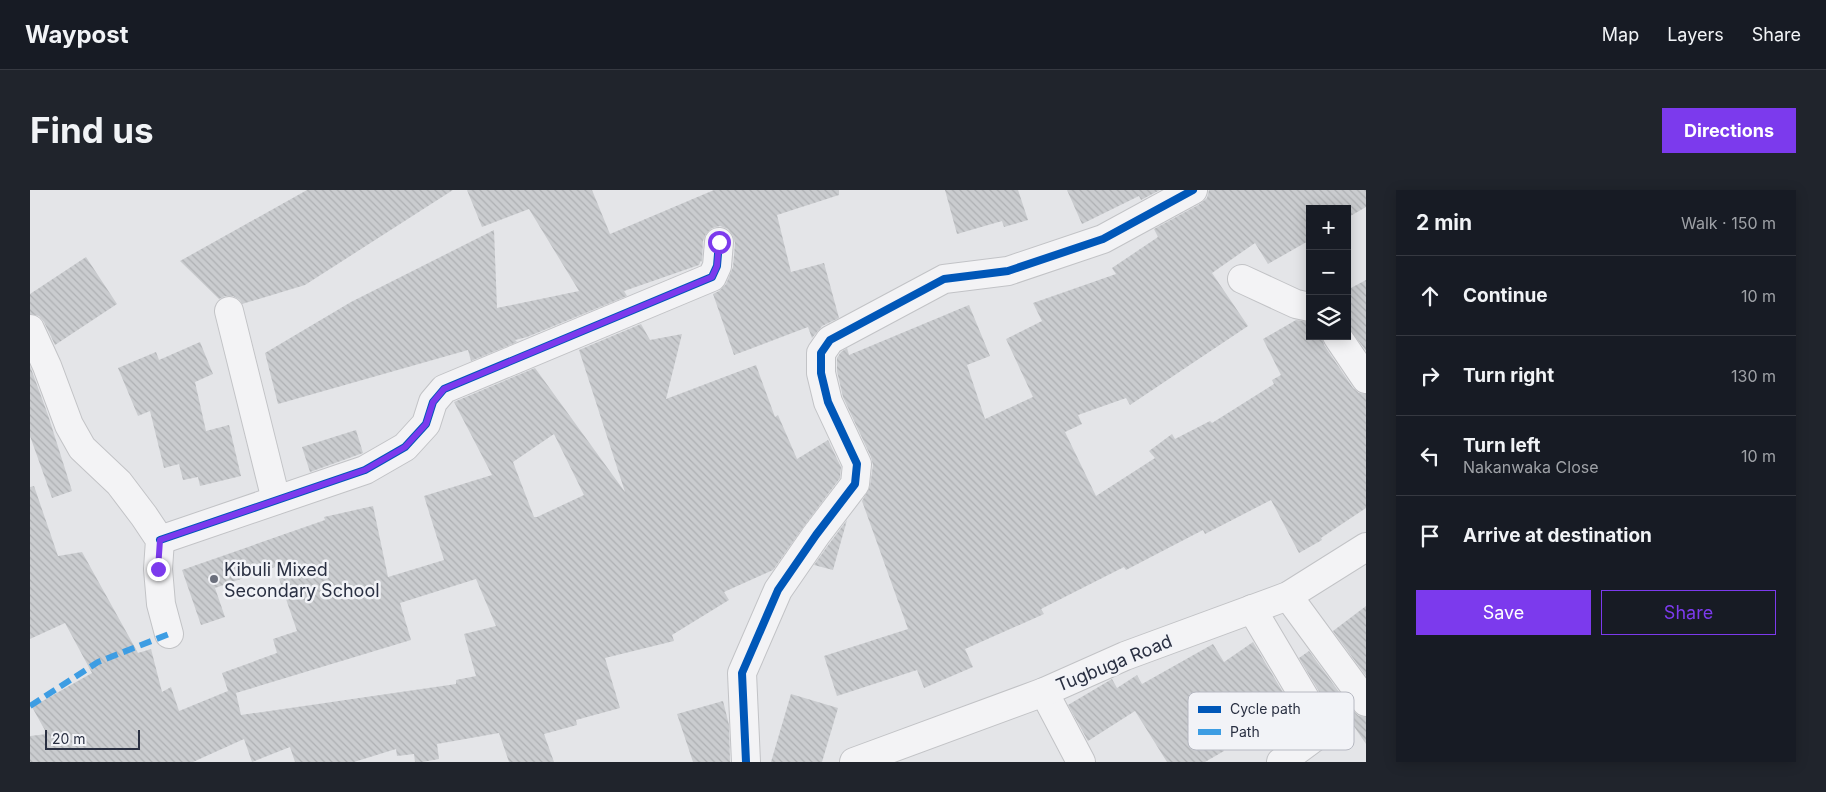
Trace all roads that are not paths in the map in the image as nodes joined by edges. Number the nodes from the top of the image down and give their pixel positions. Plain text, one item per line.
1 (1194, 190) edge
2 (719, 242) dead end
3 (1242, 279) dead end
4 (1306, 306) edge
5 (229, 311) dead end
6 (30, 329) edge
7 (1340, 340) edge
8 (1366, 380) edge
9 (276, 500) junction
10 (160, 540) junction
11 (1366, 547) edge
12 (1288, 596) junction
13 (1252, 609) junction
14 (169, 634) dead end
15 (1044, 692) junction
16 (1301, 692) edge
17 (1366, 702) edge
18 (1297, 750) edge
19 (746, 762) edge
20 (854, 762) edge
21 (1081, 762) edge
22 (1281, 762) edge

1 - 19 street
2 - 9 street
3 - 4 street
5 - 9 street
6 - 10 street
7 - 8 street
9 - 10 street
10 - 14 street
11 - 12 street, Tugbuga Road
12 - 13 street, Tugbuga Road
12 - 17 street
13 - 15 street, Tugbuga Road
13 - 16 street
15 - 20 street, Tugbuga Road
15 - 21 street
18 - 22 street

